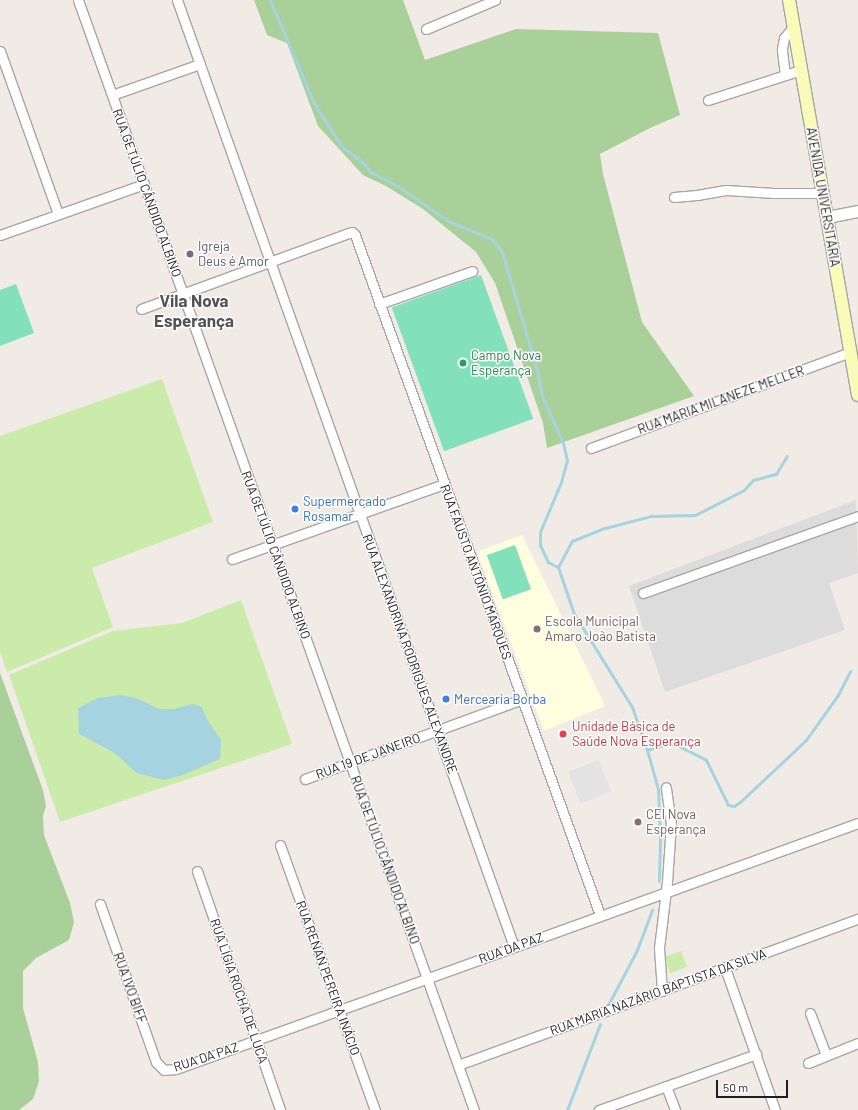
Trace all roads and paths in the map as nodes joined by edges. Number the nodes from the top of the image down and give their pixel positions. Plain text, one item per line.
1 (78, 0) edge
2 (177, 0) edge
3 (495, 0) edge
4 (788, 0) edge
5 (475, 3) edge
6 (793, 27) junction
7 (426, 29) dead end
8 (0, 50) edge
9 (200, 64) junction
10 (801, 70) junction
11 (786, 75) junction
12 (112, 95) junction
13 (708, 100) dead end
14 (144, 184) junction
15 (823, 193) junction
16 (674, 197) dead end
17 (858, 211) edge
18 (58, 214) junction
19 (827, 217) junction
20 (0, 235) edge
21 (270, 262) junction
22 (472, 271) dead end
23 (183, 294) junction
24 (379, 304) junction
25 (141, 309) dead end
26 (851, 352) junction
27 (858, 395) edge
28 (591, 448) dead end
29 (444, 484) junction
30 (360, 514) junction
31 (858, 516) edge
32 (272, 545) junction
33 (232, 559) dead end
34 (643, 593) dead end
35 (522, 699) junction
36 (437, 730) junction
37 (350, 762) junction
38 (305, 779) dead end
39 (666, 787) dead end
40 (858, 823) edge
41 (280, 845) dead end
42 (197, 871) dead end
43 (666, 892) junction
44 (100, 904) dead end
45 (600, 915) junction
46 (858, 920) edge
47 (514, 947) junction
48 (725, 968) junction
49 (427, 978) junction
50 (662, 991) junction
51 (339, 1010) junction
52 (810, 1013) dead end
53 (256, 1040) junction
54 (858, 1043) edge
55 (756, 1054) junction
56 (826, 1055) junction
57 (808, 1063) dead end
58 (458, 1065) junction
59 (164, 1070) joint
60 (666, 1086) junction
61 (280, 1110) edge
62 (375, 1110) edge
63 (474, 1110) edge
64 (599, 1110) edge
65 (675, 1110) edge
66 (775, 1110) edge

1 - 12 street, RUA GETÚLIO CÂNDIDO ALBINO
2 - 9 street, RUA ALEXANDRINA RODRIGUES ALEXANDRE
3 - 5 street
4 - 6 main road, AVENIDA UNIVERSITÁRIA
5 - 7 street
6 - 10 main road, AVENIDA UNIVERSITÁRIA
6 - 11 street
8 - 18 street
9 - 12 street
9 - 21 street, RUA ALEXANDRINA RODRIGUES ALEXANDRE
10 - 11 street
10 - 15 main road, AVENIDA UNIVERSITÁRIA
11 - 13 street
12 - 14 street, RUA GETÚLIO CÂNDIDO ALBINO
14 - 18 street
14 - 23 street, RUA GETÚLIO CÂNDIDO ALBINO
15 - 16 street
15 - 19 main road, AVENIDA UNIVERSITÁRIA
17 - 19 street
18 - 20 street
19 - 26 main road, AVENIDA UNIVERSITÁRIA
21 - 23 street
21 - 24 street, RUA FAUSTO ANTÔNIO MARQUES
21 - 30 street, RUA ALEXANDRINA RODRIGUES ALEXANDRE
22 - 24 street
23 - 25 street
23 - 32 street, RUA GETÚLIO CÂNDIDO ALBINO
24 - 29 street, RUA FAUSTO ANTÔNIO MARQUES
26 - 27 main road, AVENIDA UNIVERSITÁRIA
26 - 28 street, RUA MARIA MILANEZE MELLER
29 - 30 street
29 - 35 street, RUA FAUSTO ANTÔNIO MARQUES
30 - 32 street
30 - 36 street, RUA ALEXANDRINA RODRIGUES ALEXANDRE
31 - 34 street
32 - 33 street
32 - 37 street, RUA GETÚLIO CÂNDIDO ALBINO
35 - 36 street, RUA 19 DE JANEIRO
35 - 45 street, RUA FAUSTO ANTÔNIO MARQUES
36 - 37 street, RUA 19 DE JANEIRO
36 - 47 street, RUA ALEXANDRINA RODRIGUES ALEXANDRE
37 - 38 street, RUA 19 DE JANEIRO
37 - 49 street, RUA GETÚLIO CÂNDIDO ALBINO
39 - 43 street
40 - 43 street, RUA DA PAZ
41 - 51 street, RUA RENAN PEREIRA INÁCIO
42 - 53 street, RUA LÍGIA ROCHA DE LUCA
43 - 45 street, RUA DA PAZ
43 - 50 street
44 - 59 street, RUA IVO BIFF
45 - 47 street, RUA DA PAZ
46 - 48 street, RUA MARIA NAZÁRIO BAPTISTA DA SILVA
47 - 49 street, RUA DA PAZ
48 - 50 street, RUA MARIA NAZÁRIO BAPTISTA DA SILVA
48 - 55 street
49 - 51 street, RUA DA PAZ
49 - 58 street, RUA GETÚLIO CÂNDIDO ALBINO
50 - 58 street, RUA MARIA NAZÁRIO BAPTISTA DA SILVA
51 - 53 street, RUA DA PAZ
51 - 62 street, RUA RENAN PEREIRA INÁCIO
52 - 56 street
53 - 59 street, RUA DA PAZ
53 - 61 street, RUA LÍGIA ROCHA DE LUCA
54 - 56 street
55 - 60 street
55 - 66 street
56 - 57 street
58 - 63 street, RUA GETÚLIO CÂNDIDO ALBINO
60 - 64 street
60 - 65 street

